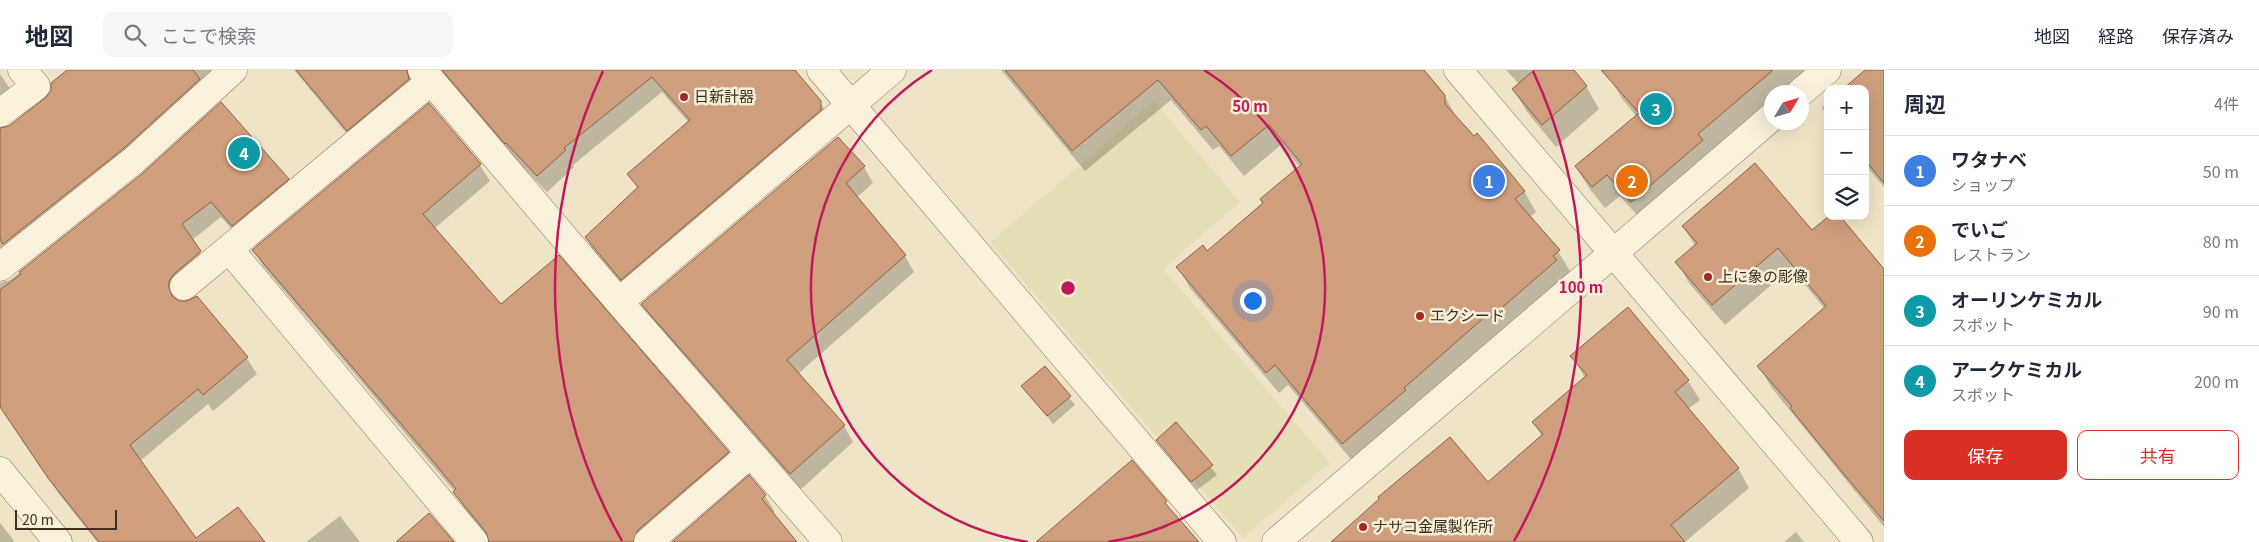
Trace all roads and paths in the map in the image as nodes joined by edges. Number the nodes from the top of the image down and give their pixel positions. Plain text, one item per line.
1 (22, 70) edge
2 (233, 70) edge
3 (821, 70) edge
4 (892, 70) edge
5 (1458, 70) edge
6 (1827, 70) edge
7 (430, 75) edge
8 (1809, 85) edge
9 (851, 105) junction
10 (0, 113) edge
11 (1764, 124) edge
12 (229, 249) junction
13 (1613, 252) junction
14 (2, 260) edge
15 (184, 286) dead end
16 (619, 302) junction
17 (750, 454) junction
18 (0, 471) edge
19 (58, 542) edge
20 (474, 542) edge
21 (648, 542) edge
22 (828, 542) edge
23 (1222, 542) edge
24 (1276, 542) edge
25 (1859, 542) edge

1 - 10 street
2 - 14 street
3 - 9 street
4 - 9 street
5 - 13 street
6 - 8 street
7 - 12 street
7 - 16 street
9 - 16 street
9 - 23 street
11 - 13 street
12 - 15 street
12 - 20 street
13 - 24 street
13 - 25 street
16 - 17 street
17 - 21 street
17 - 22 street
18 - 19 street

